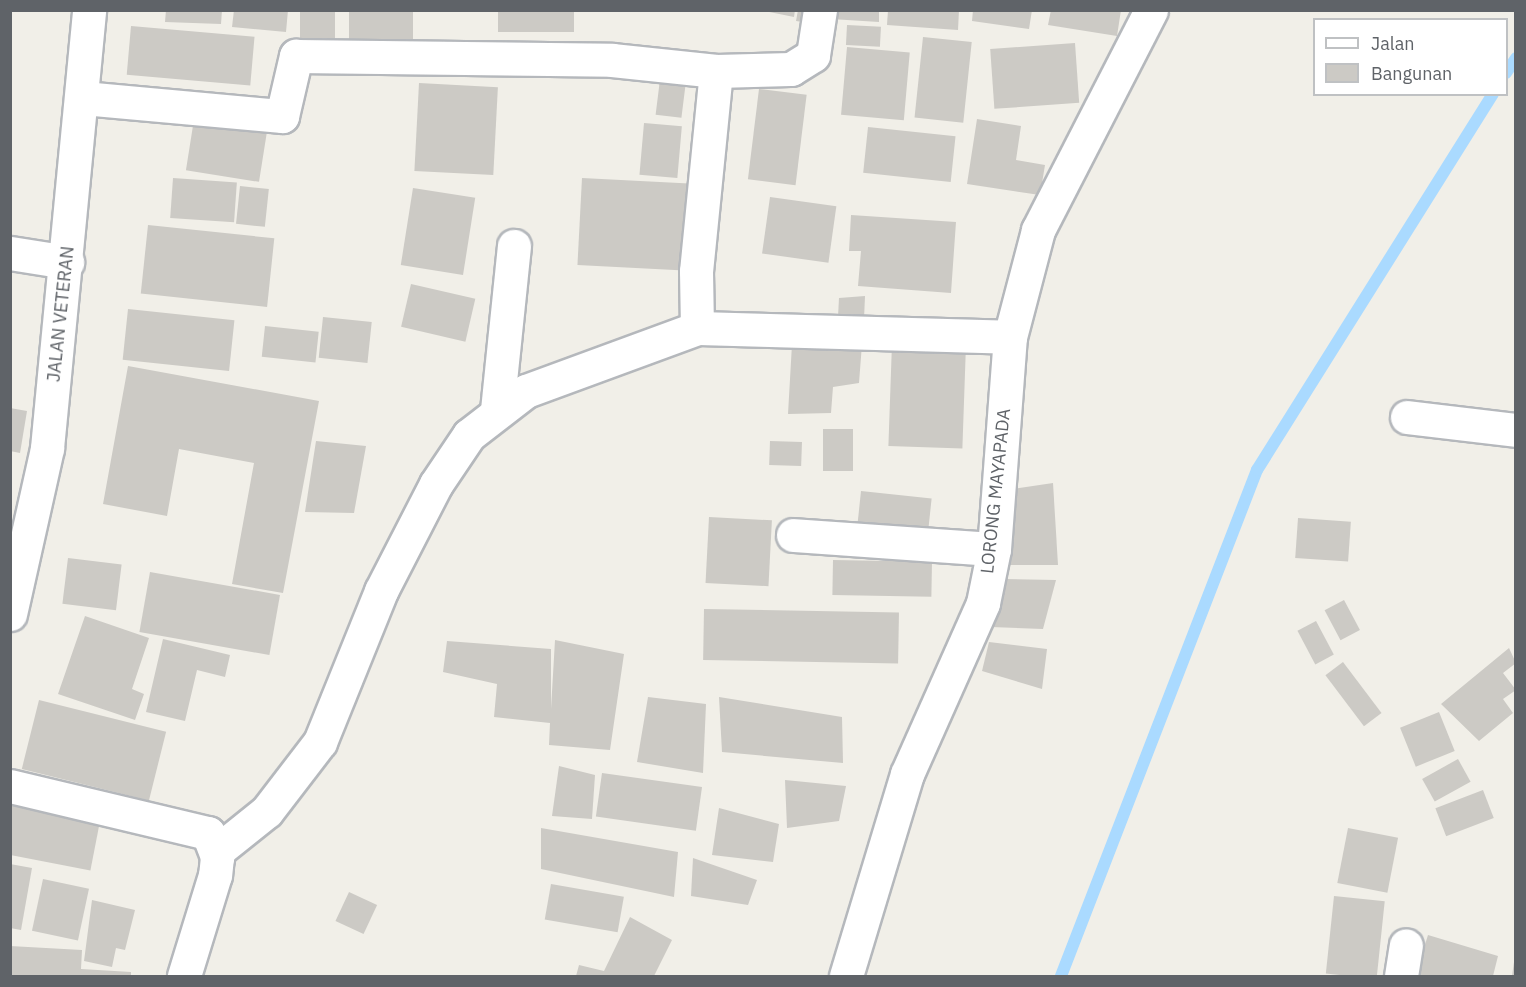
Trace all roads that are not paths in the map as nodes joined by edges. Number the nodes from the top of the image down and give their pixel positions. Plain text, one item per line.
1 (89, 10) edge
2 (820, 10) edge
3 (1151, 10) edge
4 (716, 71) junction
5 (83, 98) junction
6 (514, 246) dead end
7 (10, 253) edge
8 (67, 262) junction
9 (697, 328) junction
10 (1010, 336) junction
11 (497, 410) junction
12 (1407, 417) dead end
13 (1515, 430) edge
14 (793, 535) dead end
15 (994, 549) junction
16 (10, 614) edge
17 (10, 786) edge
18 (216, 852) junction
19 (184, 976) edge
20 (846, 976) edge

1 - 5 street, JALAN VETERAN
2 - 4 street
3 - 10 street, LORONG MAYAPADA
4 - 5 street
4 - 9 street
5 - 8 street, JALAN VETERAN
6 - 11 street
7 - 8 street
8 - 16 street, JALAN VETERAN
9 - 10 street
9 - 11 street
10 - 15 street, LORONG MAYAPADA
11 - 18 street
12 - 13 street
14 - 15 street
15 - 20 street, LORONG MAYAPADA
17 - 18 street
18 - 19 street

